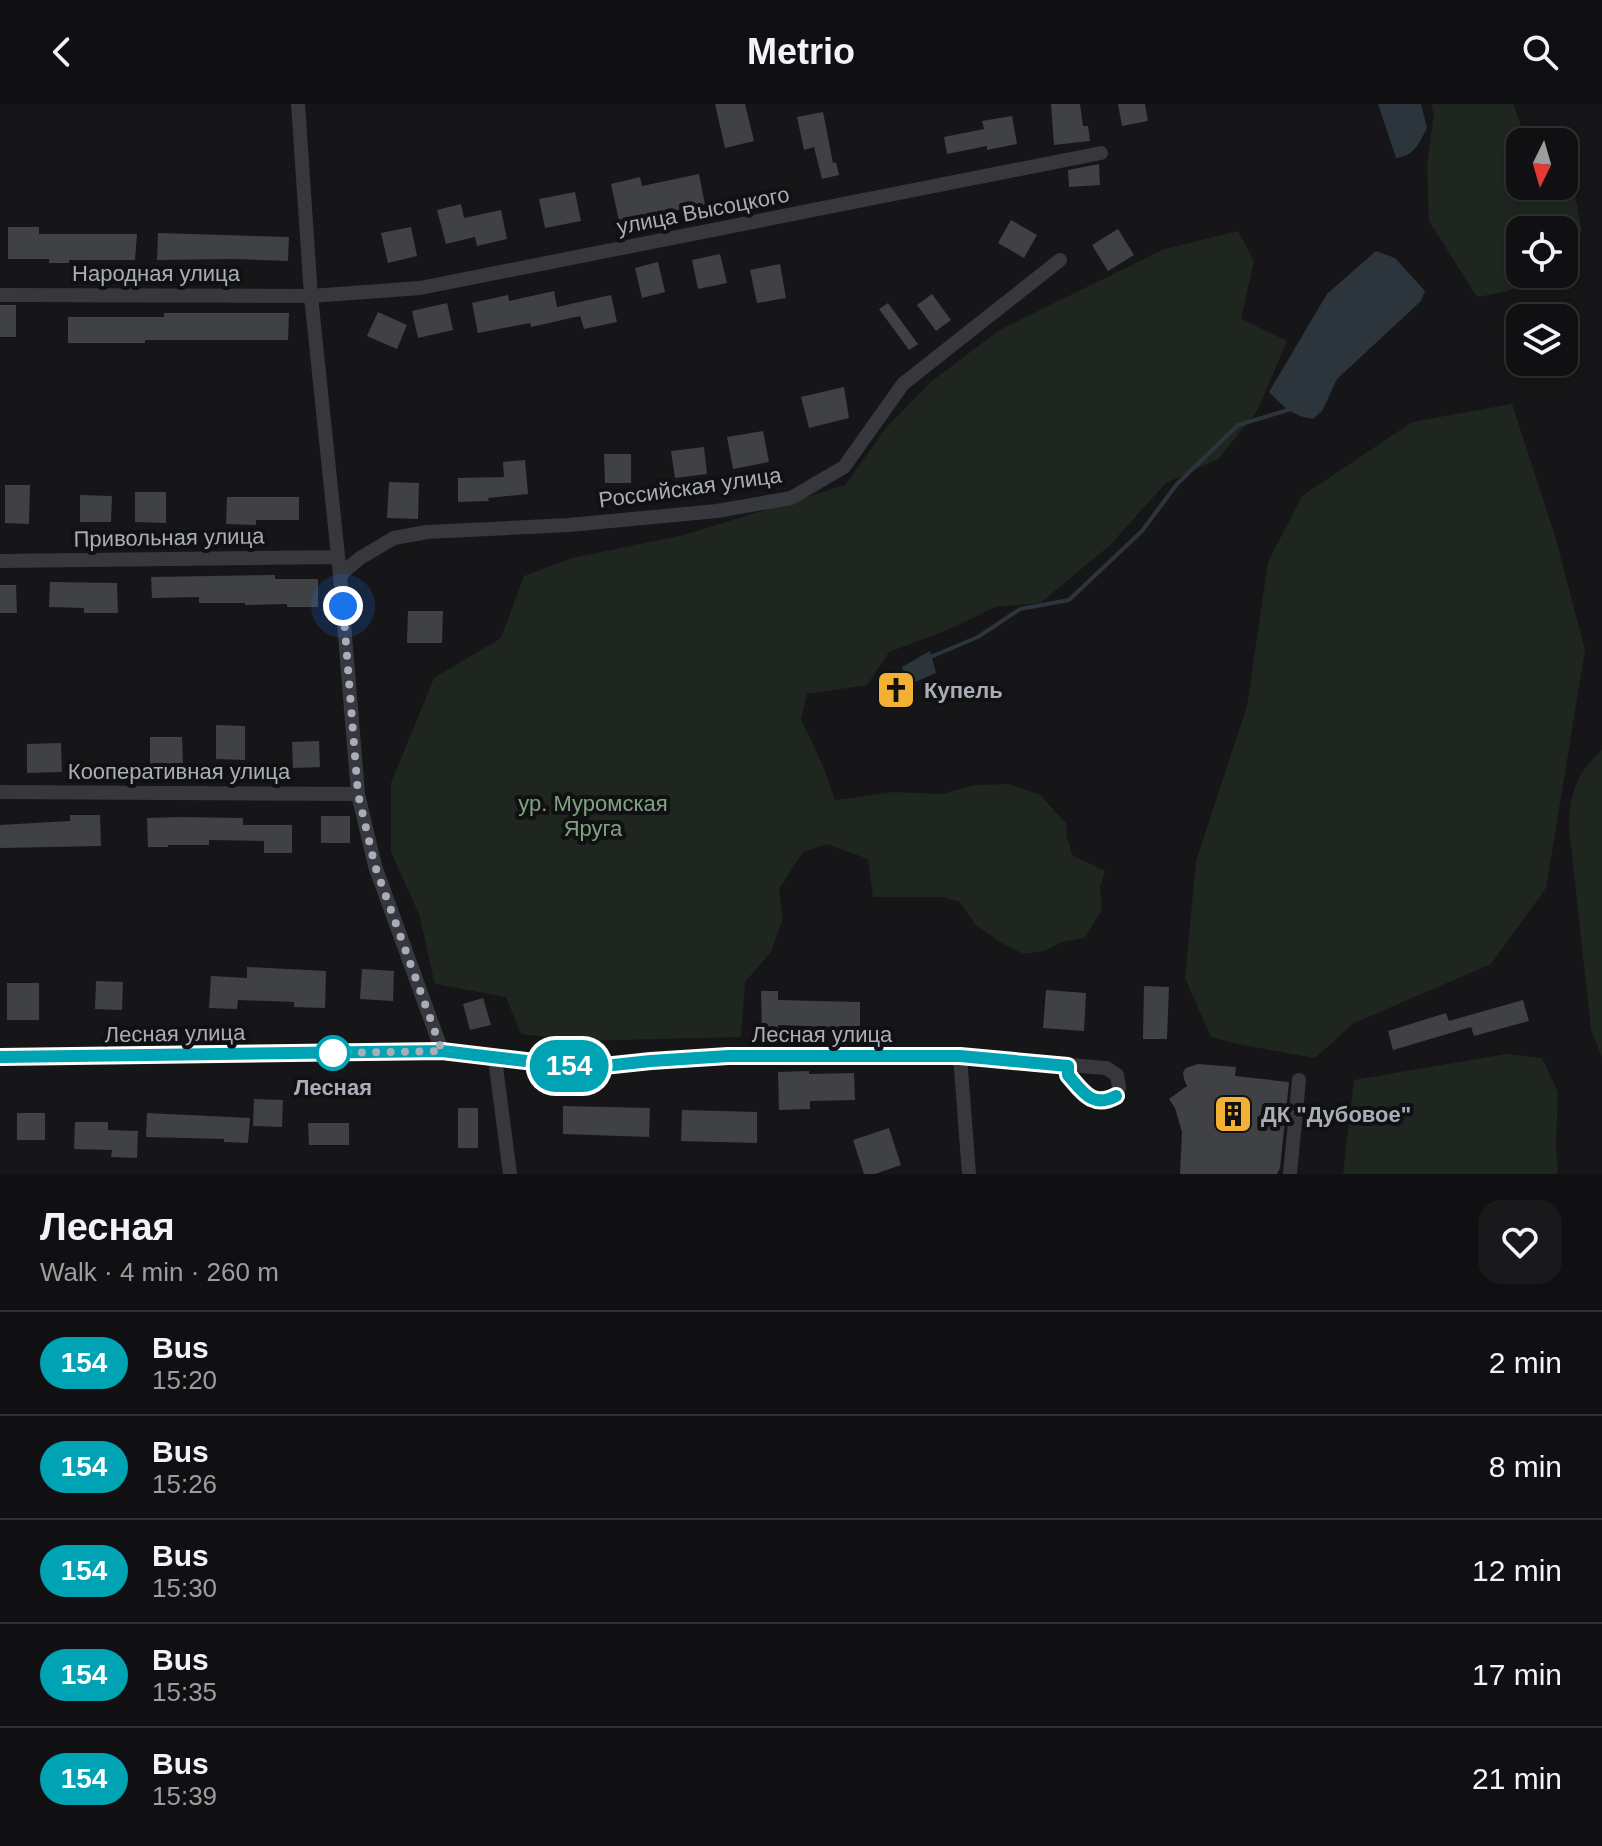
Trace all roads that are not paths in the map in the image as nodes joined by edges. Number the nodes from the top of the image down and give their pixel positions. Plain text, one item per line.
1 (298, 104) edge
2 (1101, 153) dead end
3 (1060, 260) dead end
4 (0, 295) edge
5 (311, 296) junction
6 (338, 557) junction
7 (0, 561) edge
8 (340, 575) junction
9 (0, 792) edge
10 (358, 794) junction
11 (442, 1051) junction
12 (960, 1056) junction
13 (0, 1057) edge
14 (495, 1059) junction
15 (1068, 1066) dead end
16 (1299, 1080) dead end
17 (510, 1174) edge
18 (969, 1174) edge
19 (1290, 1174) edge

1 - 5 street
2 - 5 street, улица Высоцкого
3 - 8 street, Российская улица
4 - 5 street, Народная улица
5 - 6 street
6 - 7 street, Привольная улица
6 - 8 street
8 - 10 street
9 - 10 street, Кооперативная улица
10 - 11 street
11 - 13 street, Лесная улица
11 - 14 street, Лесная улица
12 - 14 street, Лесная улица
12 - 15 street, Лесная улица
12 - 18 street
14 - 17 street
16 - 19 street

